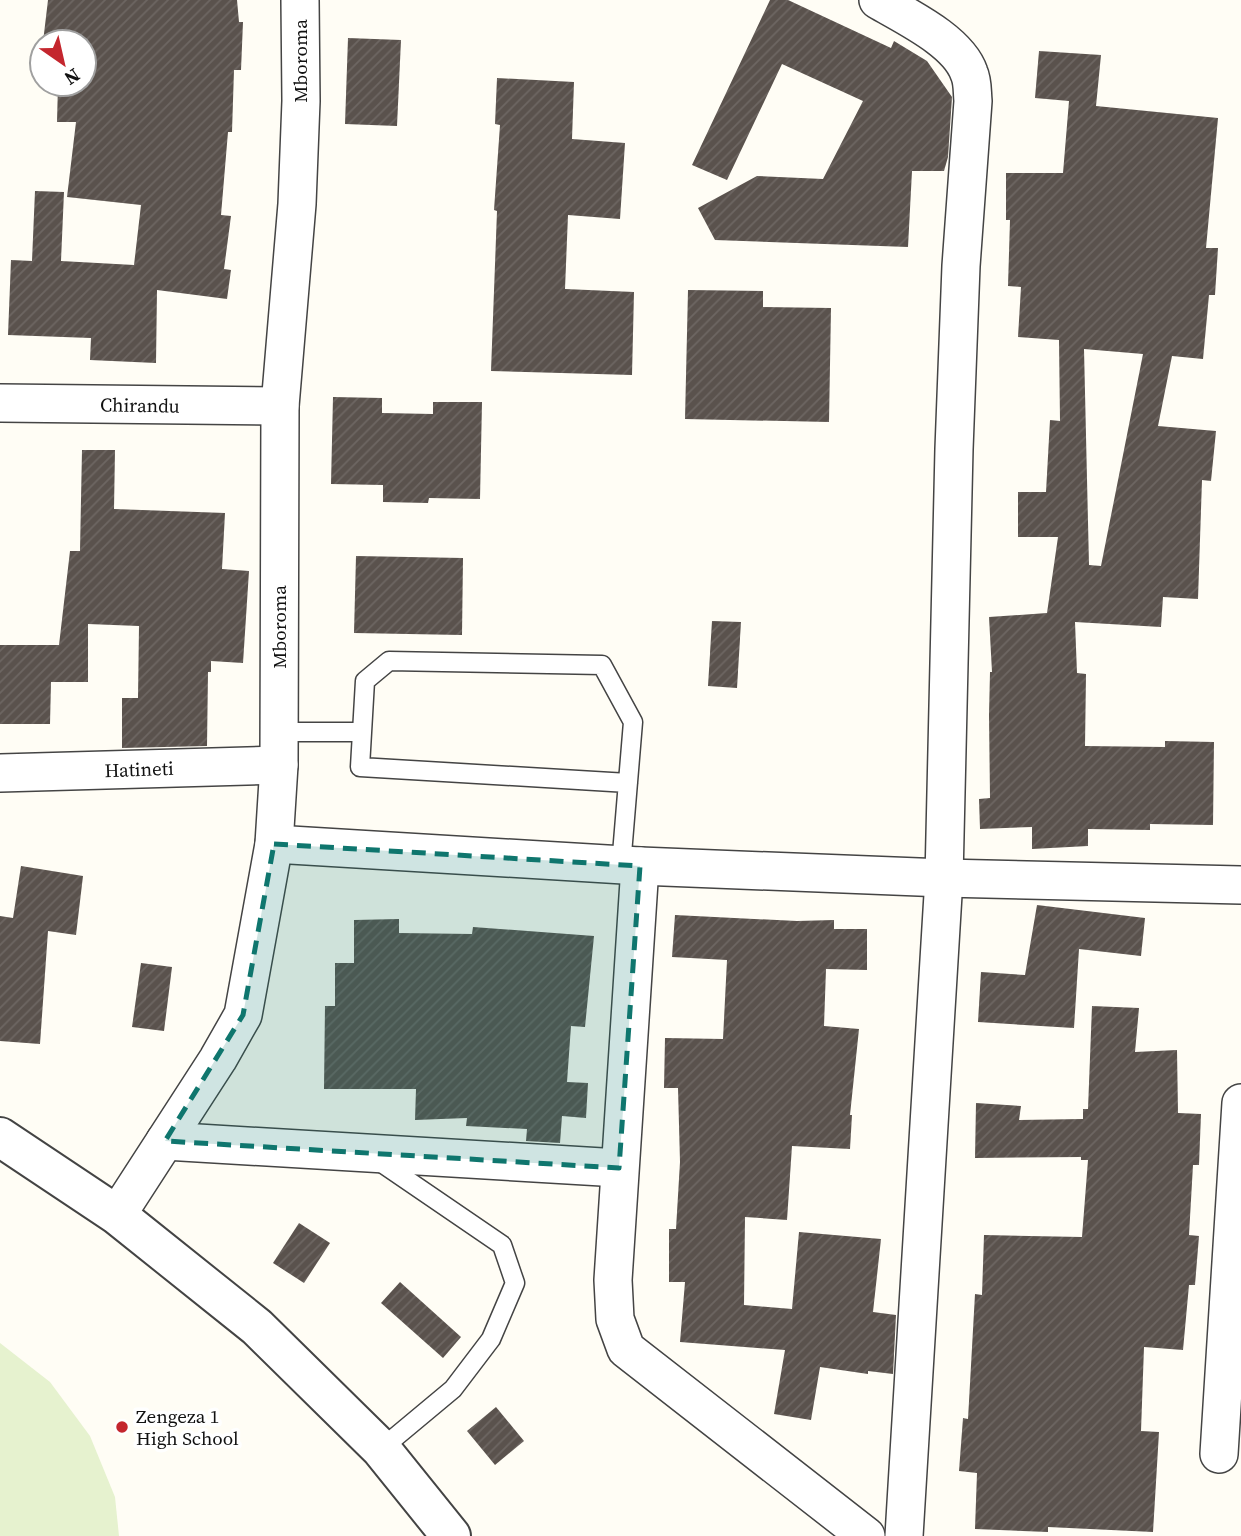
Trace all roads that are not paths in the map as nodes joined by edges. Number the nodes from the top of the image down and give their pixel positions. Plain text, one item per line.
1 (300, 0) edge
2 (878, 0) edge
3 (0, 403) edge
4 (280, 406) junction
5 (361, 732) junction
6 (279, 748) junction
7 (0, 773) edge
8 (628, 783) junction
9 (274, 844) junction
10 (630, 866) junction
11 (944, 878) junction
12 (1241, 885) edge
13 (1241, 1103) edge
14 (0, 1137) edge
15 (165, 1141) junction
16 (368, 1153) junction
17 (619, 1168) junction
18 (117, 1215) junction
19 (381, 1448) junction
20 (1219, 1454) dead end
21 (452, 1536) edge
22 (866, 1536) edge
23 (904, 1536) edge

1 - 4 street, Mboroma
2 - 11 street
3 - 4 street, Chirandu
4 - 6 street, Mboroma
5 - 6 lane
5 - 8 lane
5 - 8 lane
6 - 7 street, Hatineti
6 - 9 street, Mboroma
8 - 10 lane
9 - 10 street
9 - 15 street, Mboroma
10 - 11 street
10 - 17 street
11 - 12 street
11 - 23 street
13 - 20 street
14 - 18 street
15 - 16 street
15 - 18 street, Mboroma
16 - 17 street
16 - 19 lane
17 - 22 street
18 - 19 street
19 - 21 street

